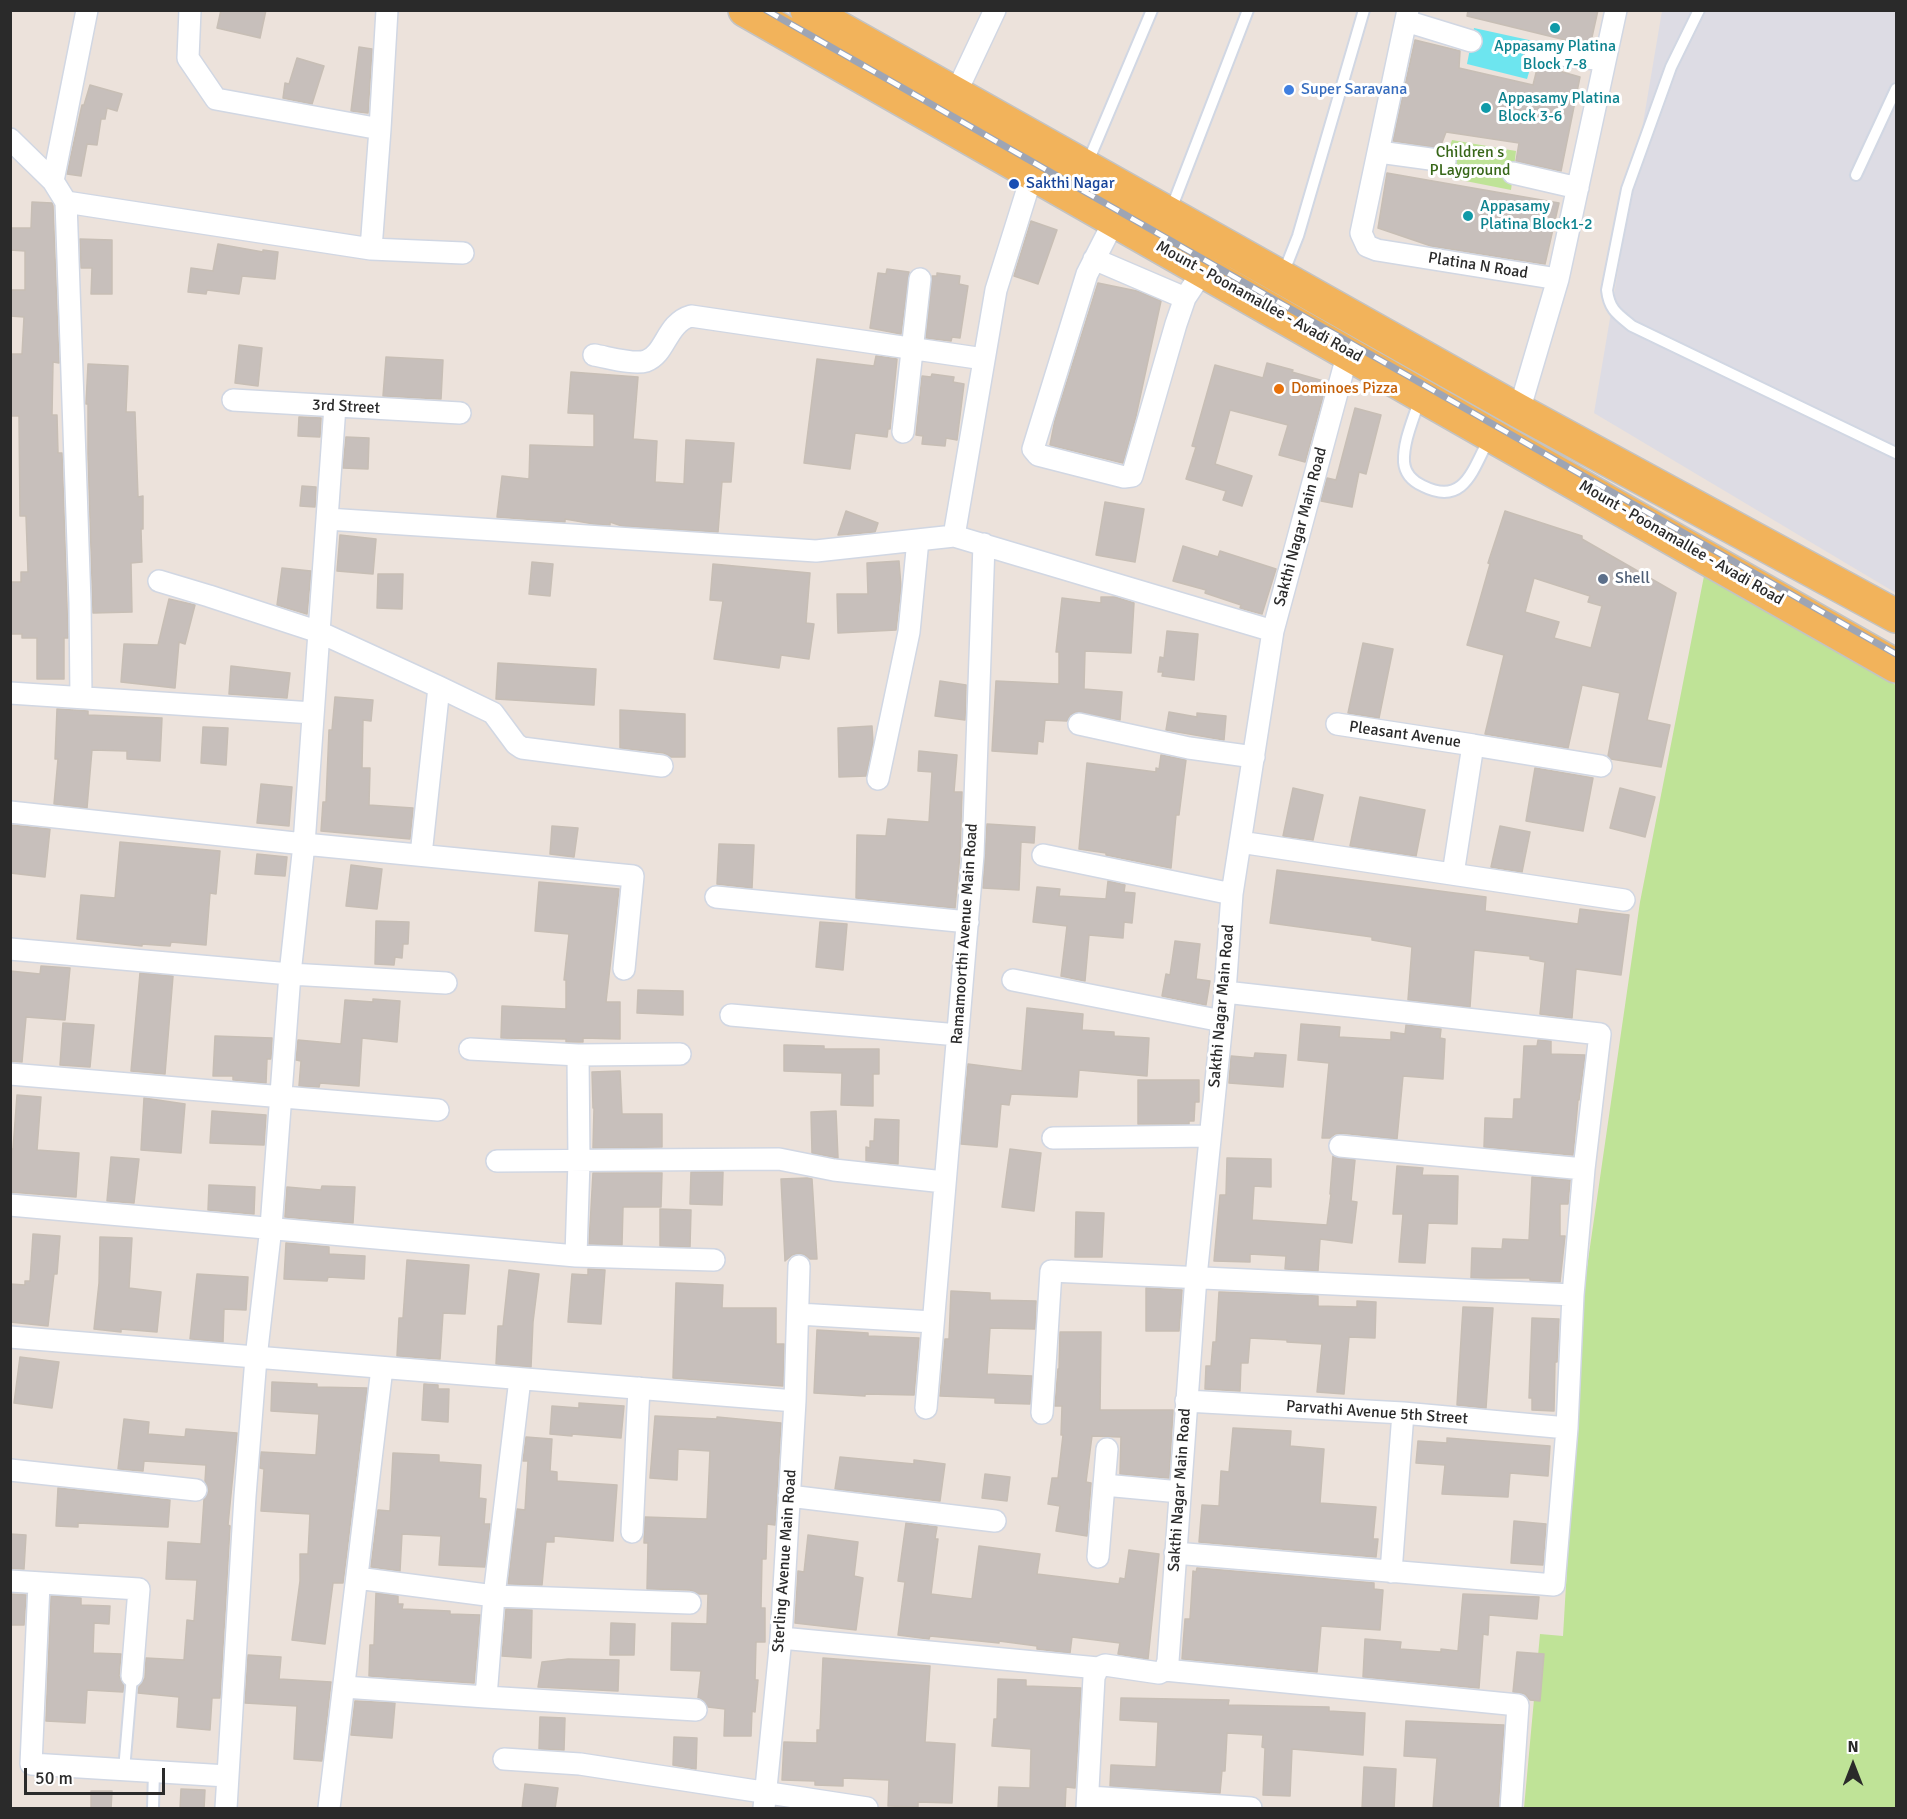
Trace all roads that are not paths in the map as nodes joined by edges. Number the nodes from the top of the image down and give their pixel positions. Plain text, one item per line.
1 (87, 10) edge
2 (190, 10) edge
3 (387, 10) edge
4 (807, 10) edge
5 (995, 10) edge
6 (1152, 10) edge
7 (1248, 10) edge
8 (1365, 10) edge
9 (1616, 10) edge
10 (1699, 10) edge
11 (763, 15) edge
12 (1407, 16) edge
13 (1472, 41) dead end
14 (1535, 52) dead end
15 (1605, 60) junction
16 (1896, 89) edge
17 (955, 95) junction
18 (380, 129) junction
19 (10, 139) edge
20 (1379, 152) junction
21 (1444, 161) dead end
22 (1086, 167) junction
23 (1513, 172) dead end
24 (1032, 175) junction
25 (1856, 175) dead end
26 (53, 181) junction
27 (1578, 189) junction
28 (66, 202) junction
29 (1170, 214) junction
30 (1114, 221) junction
31 (371, 249) junction
32 (463, 253) dead end
33 (1094, 258) junction
34 (1203, 271) junction
35 (1281, 277) junction
36 (920, 279) dead end
37 (1558, 279) junction
38 (1185, 298) junction
39 (912, 348) junction
40 (1348, 352) junction
41 (594, 354) dead end
42 (984, 359) junction
43 (1421, 394) junction
44 (233, 400) dead end
45 (335, 406) junction
46 (1519, 411) junction
47 (460, 413) dead end
48 (903, 432) dead end
49 (1491, 434) junction
50 (1896, 453) edge
51 (327, 519) junction
52 (954, 536) junction
53 (918, 540) junction
54 (984, 544) junction
55 (159, 581) dead end
56 (1896, 616) edge
57 (1273, 631) junction
58 (319, 632) junction
59 (1896, 666) edge
60 (439, 687) junction
61 (10, 693) edge
62 (81, 698) junction
63 (313, 713) junction
64 (1079, 724) dead end
65 (1337, 724) dead end
66 (1473, 745) junction
67 (1254, 757) junction
68 (662, 766) dead end
69 (1601, 766) dead end
70 (878, 779) dead end
71 (10, 812) edge
72 (1240, 842) junction
73 (304, 844) junction
74 (421, 855) junction
75 (1043, 855) dead end
76 (1453, 874) junction
77 (1232, 894) junction
78 (716, 897) dead end
79 (1624, 900) dead end
80 (968, 922) junction
81 (10, 949) edge
82 (624, 969) dead end
83 (290, 974) junction
84 (1013, 980) dead end
85 (446, 983) dead end
86 (1225, 992) junction
87 (730, 1015) dead end
88 (1222, 1021) junction
89 (958, 1035) junction
90 (470, 1049) dead end
91 (579, 1054) junction
92 (680, 1054) dead end
93 (10, 1074) edge
94 (282, 1096) junction
95 (438, 1110) dead end
96 (1210, 1136) junction
97 (1053, 1138) dead end
98 (1340, 1146) dead end
99 (497, 1161) dead end
100 (579, 1161) junction
101 (1584, 1169) junction
102 (944, 1182) junction
103 (10, 1204) edge
104 (271, 1227) junction
105 (576, 1256) junction
106 (714, 1260) dead end
107 (799, 1266) dead end
108 (1196, 1277) junction
109 (1573, 1295) junction
110 (798, 1314) junction
111 (933, 1323) junction
112 (10, 1337) edge
113 (256, 1358) junction
114 (382, 1368) junction
115 (520, 1379) junction
116 (639, 1388) junction
117 (795, 1401) junction
118 (1186, 1401) junction
119 (926, 1408) dead end
120 (1042, 1413) dead end
121 (1403, 1413) junction
122 (1567, 1428) junction
123 (1107, 1449) dead end
124 (10, 1470) edge
125 (1104, 1485) junction
126 (196, 1490) dead end
127 (1180, 1492) junction
128 (789, 1496) junction
129 (995, 1521) dead end
130 (632, 1532) dead end
131 (1175, 1553) junction
132 (1098, 1557) dead end
133 (1391, 1572) junction
134 (357, 1578) junction
135 (10, 1581) edge
136 (39, 1584) junction
137 (495, 1596) junction
138 (690, 1603) dead end
139 (781, 1638) junction
140 (1098, 1668) junction
141 (1165, 1671) junction
142 (132, 1676) joint
143 (344, 1687) junction
144 (486, 1697) junction
145 (696, 1710) dead end
146 (504, 1759) dead end
147 (124, 1770) junction
148 (154, 1772) junction
149 (227, 1776) junction
150 (764, 1801) edge
151 (1088, 1803) edge
152 (153, 1809) edge
153 (226, 1809) edge
154 (329, 1809) edge
155 (867, 1809) edge
156 (1251, 1809) edge
157 (1510, 1809) edge

1 - 26 street
2 - 18 street
3 - 18 street
4 - 17 main road, Mount - Poonamallee - Avadi Road
5 - 17 street
6 - 22 lane
7 - 29 lane
8 - 35 lane
9 - 15 street
10 - 50 lane
11 - 24 main road, Mount - Poonamallee - Avadi Road
12 - 13 street
12 - 20 street, Platina N Road
14 - 15 street
15 - 27 street
16 - 25 lane
17 - 22 main road, Mount - Poonamallee - Avadi Road
18 - 31 street
19 - 26 street
20 - 21 street
20 - 37 street, Platina N Road
22 - 29 main road, Mount - Poonamallee - Avadi Road
23 - 27 street
24 - 30 main road, Mount - Poonamallee - Avadi Road
24 - 42 street
26 - 28 street
27 - 37 street
28 - 31 street
28 - 62 street
29 - 35 main road, Mount - Poonamallee - Avadi Road
30 - 33 street
30 - 34 main road, Mount - Poonamallee - Avadi Road
31 - 32 street
33 - 38 street
33 - 38 street
34 - 38 street
34 - 40 main road, Mount - Poonamallee - Avadi Road
35 - 46 main road, Mount - Poonamallee - Avadi Road
36 - 39 street
37 - 46 street
39 - 41 street
39 - 42 street
39 - 48 street
40 - 43 main road, Mount - Poonamallee - Avadi Road
40 - 57 street, Sakthi Nagar Main Road
42 - 52 street
43 - 49 main road, Mount - Poonamallee - Avadi Road
43 - 49 lane
44 - 45 street, 3rd Street
45 - 47 street, 3rd Street
45 - 51 street
46 - 56 main road, Mount - Poonamallee - Avadi Road
49 - 59 main road, Mount - Poonamallee - Avadi Road
51 - 53 street
51 - 58 street
52 - 53 street
52 - 54 street
53 - 70 street
54 - 57 street
54 - 80 street, Ramamoorthi Avenue Main Road
55 - 58 street
57 - 67 street, Sakthi Nagar Main Road
58 - 60 street
58 - 63 street
60 - 68 street
60 - 74 street
61 - 62 street
62 - 63 street
63 - 73 street
64 - 67 street
65 - 66 street, Pleasant Avenue
66 - 69 street, Pleasant Avenue
66 - 76 street, Pleasant Avenue
67 - 72 street, Sakthi Nagar Main Road
71 - 73 street
72 - 76 street
72 - 77 street, Sakthi Nagar Main Road
73 - 74 street
73 - 83 street
74 - 82 street
75 - 77 street
76 - 79 street
77 - 86 street, Sakthi Nagar Main Road
78 - 80 street
80 - 89 street, Ramamoorthi Avenue Main Road
81 - 83 street
83 - 85 street
83 - 94 street
84 - 88 street
86 - 88 street, Sakthi Nagar Main Road
86 - 101 street
87 - 89 street
88 - 96 street, Sakthi Nagar Main Road
89 - 102 street, Ramamoorthi Avenue Main Road
90 - 91 street
91 - 92 street
91 - 100 street
93 - 94 street
94 - 95 street
94 - 104 street
96 - 97 street
96 - 108 street, Sakthi Nagar Main Road
98 - 101 street
99 - 100 street
100 - 102 street
100 - 105 street
101 - 109 street
102 - 111 street, Ramamoorthi Avenue Main Road
103 - 104 street
104 - 105 street
104 - 113 street
105 - 106 street
107 - 110 street, Sterling Avenue Main Road
108 - 109 street
108 - 118 street, Sakthi Nagar Main Road
108 - 120 street
109 - 122 street
110 - 111 street
110 - 117 street, Sterling Avenue Main Road
111 - 119 street, Ramamoorthi Avenue Main Road
112 - 113 street
113 - 114 street
113 - 149 street
114 - 115 street
114 - 134 street
115 - 116 street
115 - 137 street
116 - 117 street
116 - 130 street
117 - 128 street, Sterling Avenue Main Road
118 - 121 street, Parvathi Avenue 5th Street
118 - 127 street, Sakthi Nagar Main Road
121 - 122 street, Parvathi Avenue 5th Street
121 - 133 street
122 - 133 street
123 - 125 street
124 - 126 street
125 - 127 street
125 - 132 street
127 - 131 street, Sakthi Nagar Main Road
128 - 129 street
128 - 139 street, Sterling Avenue Main Road
131 - 133 street
131 - 141 street, Sakthi Nagar Main Road
134 - 137 street
134 - 143 street
135 - 136 street
136 - 142 street
136 - 147 street
137 - 138 street
137 - 144 street
139 - 140 street
139 - 150 street, Sterling Avenue Main Road
140 - 141 street
140 - 151 street
141 - 157 street
142 - 147 lane
143 - 144 street
143 - 154 street
144 - 145 street
146 - 150 street
147 - 148 street
148 - 149 street
148 - 152 lane
149 - 153 street
150 - 155 street
151 - 156 street

